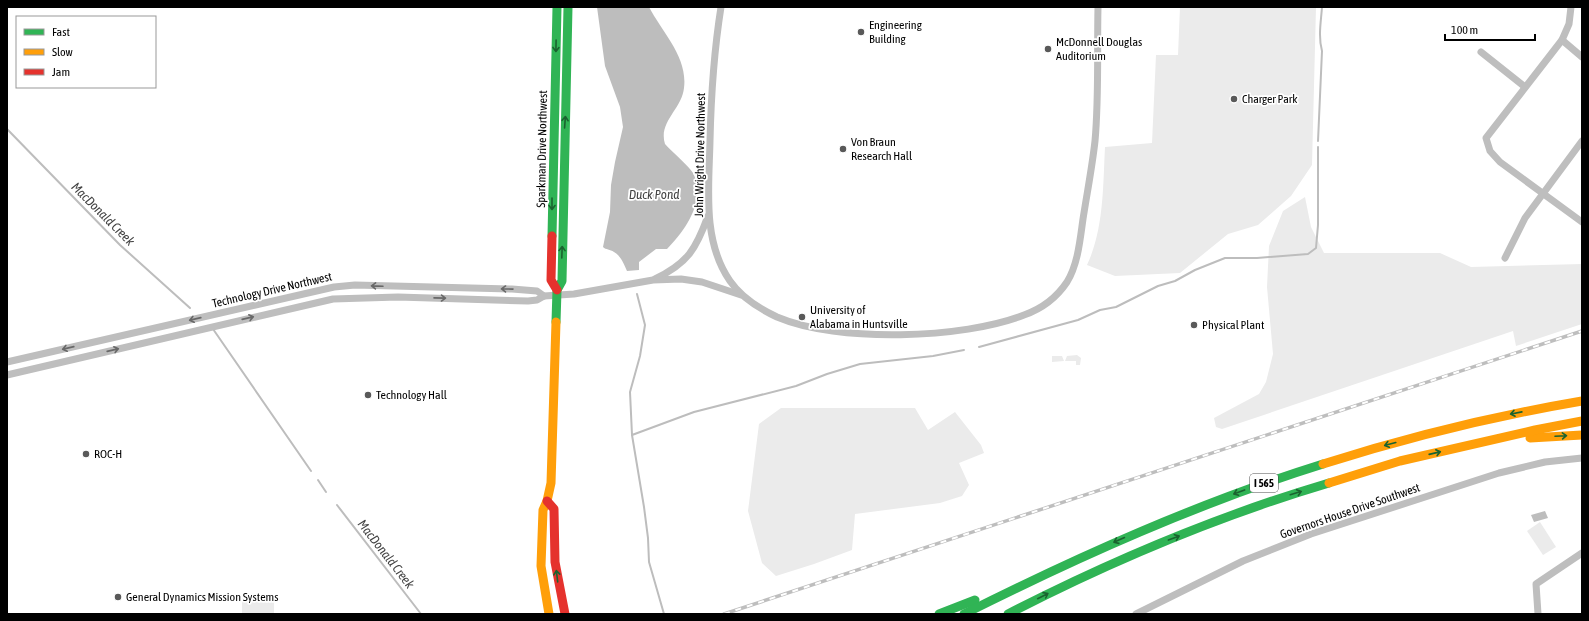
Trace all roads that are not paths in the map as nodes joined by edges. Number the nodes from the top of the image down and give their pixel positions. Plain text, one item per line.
1 (557, 7) edge
2 (568, 7) edge
3 (721, 7) edge
4 (1098, 7) edge
5 (1571, 7) edge
6 (1562, 40) junction
7 (1481, 52) dead end
8 (1582, 57) edge
9 (1525, 87) junction
10 (1582, 141) edge
11 (1543, 194) junction
12 (709, 214) junction
13 (1582, 222) edge
14 (1505, 258) dead end
15 (653, 280) junction
16 (557, 293) junction
17 (544, 296) junction
18 (744, 296) junction
19 (7, 362) edge
20 (7, 374) edge
21 (1582, 392) edge
22 (1582, 400) edge
23 (1538, 409) junction
24 (1582, 421) edge
25 (1582, 435) edge
26 (1494, 440) junction
27 (1582, 458) edge
28 (547, 501) junction
29 (1582, 553) edge
30 (1035, 579) junction
31 (1011, 613) edge
32 (549, 614) edge
33 (565, 614) edge
34 (939, 614) edge
35 (964, 614) edge
36 (1136, 614) edge
37 (1538, 614) edge

1 -> 16 main road, Sparkman Drive Northwest
16 -> 2 main road, Sparkman Drive Northwest
3 - 12 street, John Wright Drive Northwest
4 - 18 street, John Wright Drive Northwest
5 - 6 street
6 - 8 street
6 - 9 street
7 - 9 street
9 - 11 street
10 - 11 street
11 - 13 street
11 - 14 street
12 - 15 street
12 - 18 street, John Wright Drive Northwest
15 - 16 street, Technology Drive Northwest
15 - 18 street, Technology Drive Northwest
16 - 17 street, Technology Drive Northwest
16 - 28 main road, Sparkman Drive Northwest
17 -> 19 street, Technology Drive Northwest
20 -> 17 street, Technology Drive Northwest
21 - 23 main road
22 - 23 main road, I 565
23 -> 30 main road, I 565
24 - 26 main road, I 565
26 -> 25 main road
31 -> 26 main road, I 565
27 - 36 street, Governors House Drive Southwest
28 - 32 main road, Sparkman Drive Northwest
33 -> 28 main road
29 - 37 street
30 - 34 main road
30 - 35 main road, I 565

